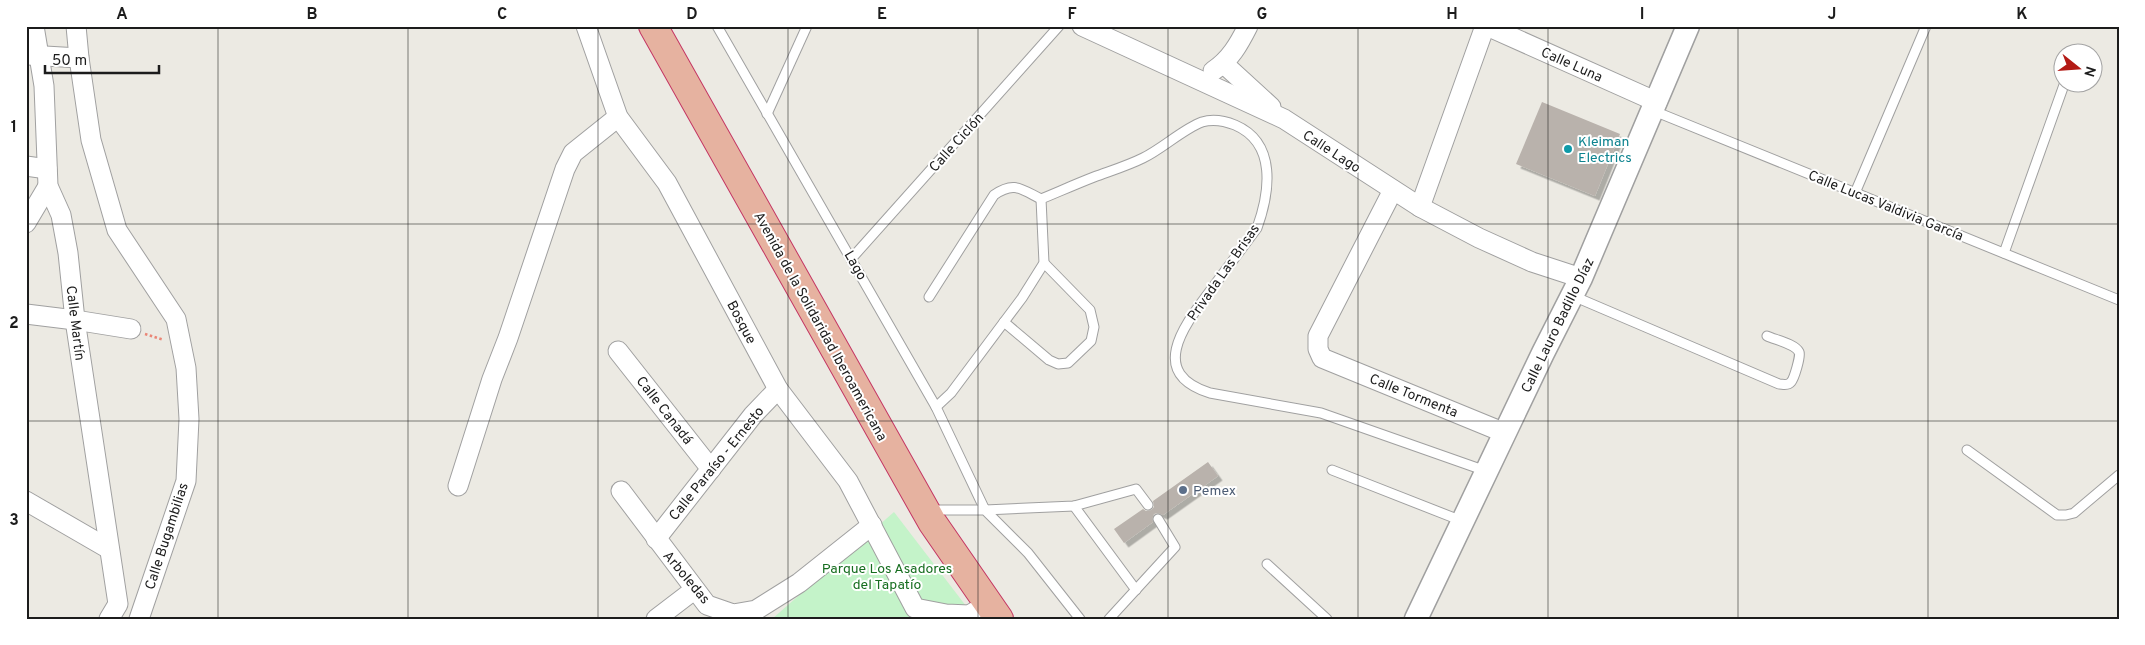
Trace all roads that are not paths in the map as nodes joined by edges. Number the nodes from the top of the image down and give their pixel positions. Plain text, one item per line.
1 (34, 26) edge
2 (76, 26) edge
3 (586, 26) edge
4 (653, 26) edge
5 (717, 26) edge
6 (807, 26) edge
7 (1059, 26) edge
8 (1082, 26) edge
9 (1248, 26) edge
10 (1486, 26) edge
11 (1688, 26) edge
12 (1926, 26) edge
13 (33, 56) edge
14 (79, 58) junction
15 (1224, 64) junction
16 (1193, 76) junction
17 (2061, 92) edge
18 (1655, 106) junction
19 (767, 114) junction
20 (618, 117) junction
21 (1284, 120) junction
22 (26, 166) edge
23 (48, 178) junction
24 (1392, 190) junction
25 (1855, 193) junction
26 (1041, 199) junction
27 (1420, 207) junction
28 (26, 223) edge
29 (2004, 253) junction
30 (852, 258) junction
31 (1044, 263) junction
32 (1577, 287) junction
33 (929, 297) dead end
34 (2119, 300) edge
35 (26, 314) edge
36 (75, 320) junction
37 (1004, 322) junction
38 (131, 329) road end
39 (1767, 336) dead end
40 (618, 351) dead end
41 (778, 390) junction
42 (936, 407) junction
43 (1505, 433) junction
44 (1967, 450) dead end
45 (711, 469) junction
46 (1332, 470) dead end
47 (1487, 471) junction
48 (2119, 475) edge
49 (458, 486) dead end
50 (621, 491) dead end
51 (26, 501) edge
52 (1148, 505) dead end
53 (1074, 506) junction
54 (925, 510) junction
55 (985, 510) junction
56 (1158, 518) dead end
57 (1462, 521) junction
58 (872, 525) junction
59 (656, 539) junction
60 (109, 549) junction
61 (1267, 564) dead end
62 (694, 590) junction
63 (1136, 590) junction
64 (994, 611) edge
65 (113, 612) edge
66 (919, 613) edge
67 (140, 617) edge
68 (656, 619) edge
69 (1080, 619) edge
70 (1109, 619) edge
71 (1327, 619) edge
72 (1416, 619) edge

1 - 13 street, Calle Martín
2 - 14 street, Calle Bugambilias
3 - 20 street, Bosque
4 - 54 highway, Avenida de la Solidaridad Iberoamericana
5 - 19 lane, Lago
6 - 19 lane
7 - 30 lane, Calle Ciclón
8 - 16 street, Calle Lago
9 - 15 street
10 - 18 street, Calle Luna
10 - 27 street
11 - 18 street, Calle Lauro Badillo Díaz
12 - 25 lane
13 - 14 street
13 - 23 street, Calle Martín
14 - 67 street, Calle Bugambilias
15 - 16 street
15 - 21 street
16 - 21 street, Calle Lago
17 - 29 lane
18 - 25 lane, Calle Lucas Valdivia García
18 - 32 street, Calle Lauro Badillo Díaz
19 - 30 lane, Lago
20 - 41 street, Bosque
20 - 49 street
21 - 24 street, Calle Lago
22 - 23 street
23 - 28 street
23 - 36 street, Calle Martín
24 - 27 street, Calle Lago
24 - 43 street, Calle Tormenta
25 - 29 lane, Calle Lucas Valdivia García
26 - 31 lane
26 - 33 lane
26 - 47 lane, Privada Las Brisas
27 - 32 street, Calle Lago
29 - 34 lane, Calle Lucas Valdivia García
30 - 42 lane, Lago
31 - 37 lane
31 - 37 lane
32 - 39 lane
32 - 43 street, Calle Lauro Badillo Díaz
35 - 36 street
36 - 38 street
36 - 60 street, Calle Martín
37 - 42 lane
40 - 45 street, Calle Canadá
41 - 45 street, Calle Paraíso - Ernesto
41 - 58 street, Bosque
42 - 55 lane, Lago
43 - 47 street, Calle Lauro Badillo Díaz
44 - 48 lane
45 - 59 street, Calle Paraíso - Ernesto
46 - 57 lane
47 - 57 street, Calle Lauro Badillo Díaz
50 - 59 street, Arboledas
51 - 60 street
52 - 53 lane
53 - 55 lane
53 - 63 lane
54 - 55 lane
54 - 64 highway, Avenida de la Solidaridad Iberoamericana
55 - 69 lane, Lago
56 - 63 lane
57 - 72 street, Calle Lauro Badillo Díaz
58 - 62 street, Arboledas
58 - 66 street, Bosque
59 - 62 street, Arboledas
60 - 65 street, Calle Martín
61 - 71 lane
62 - 68 street
63 - 70 lane
64 - 66 street, Bosque
65 - 67 street

